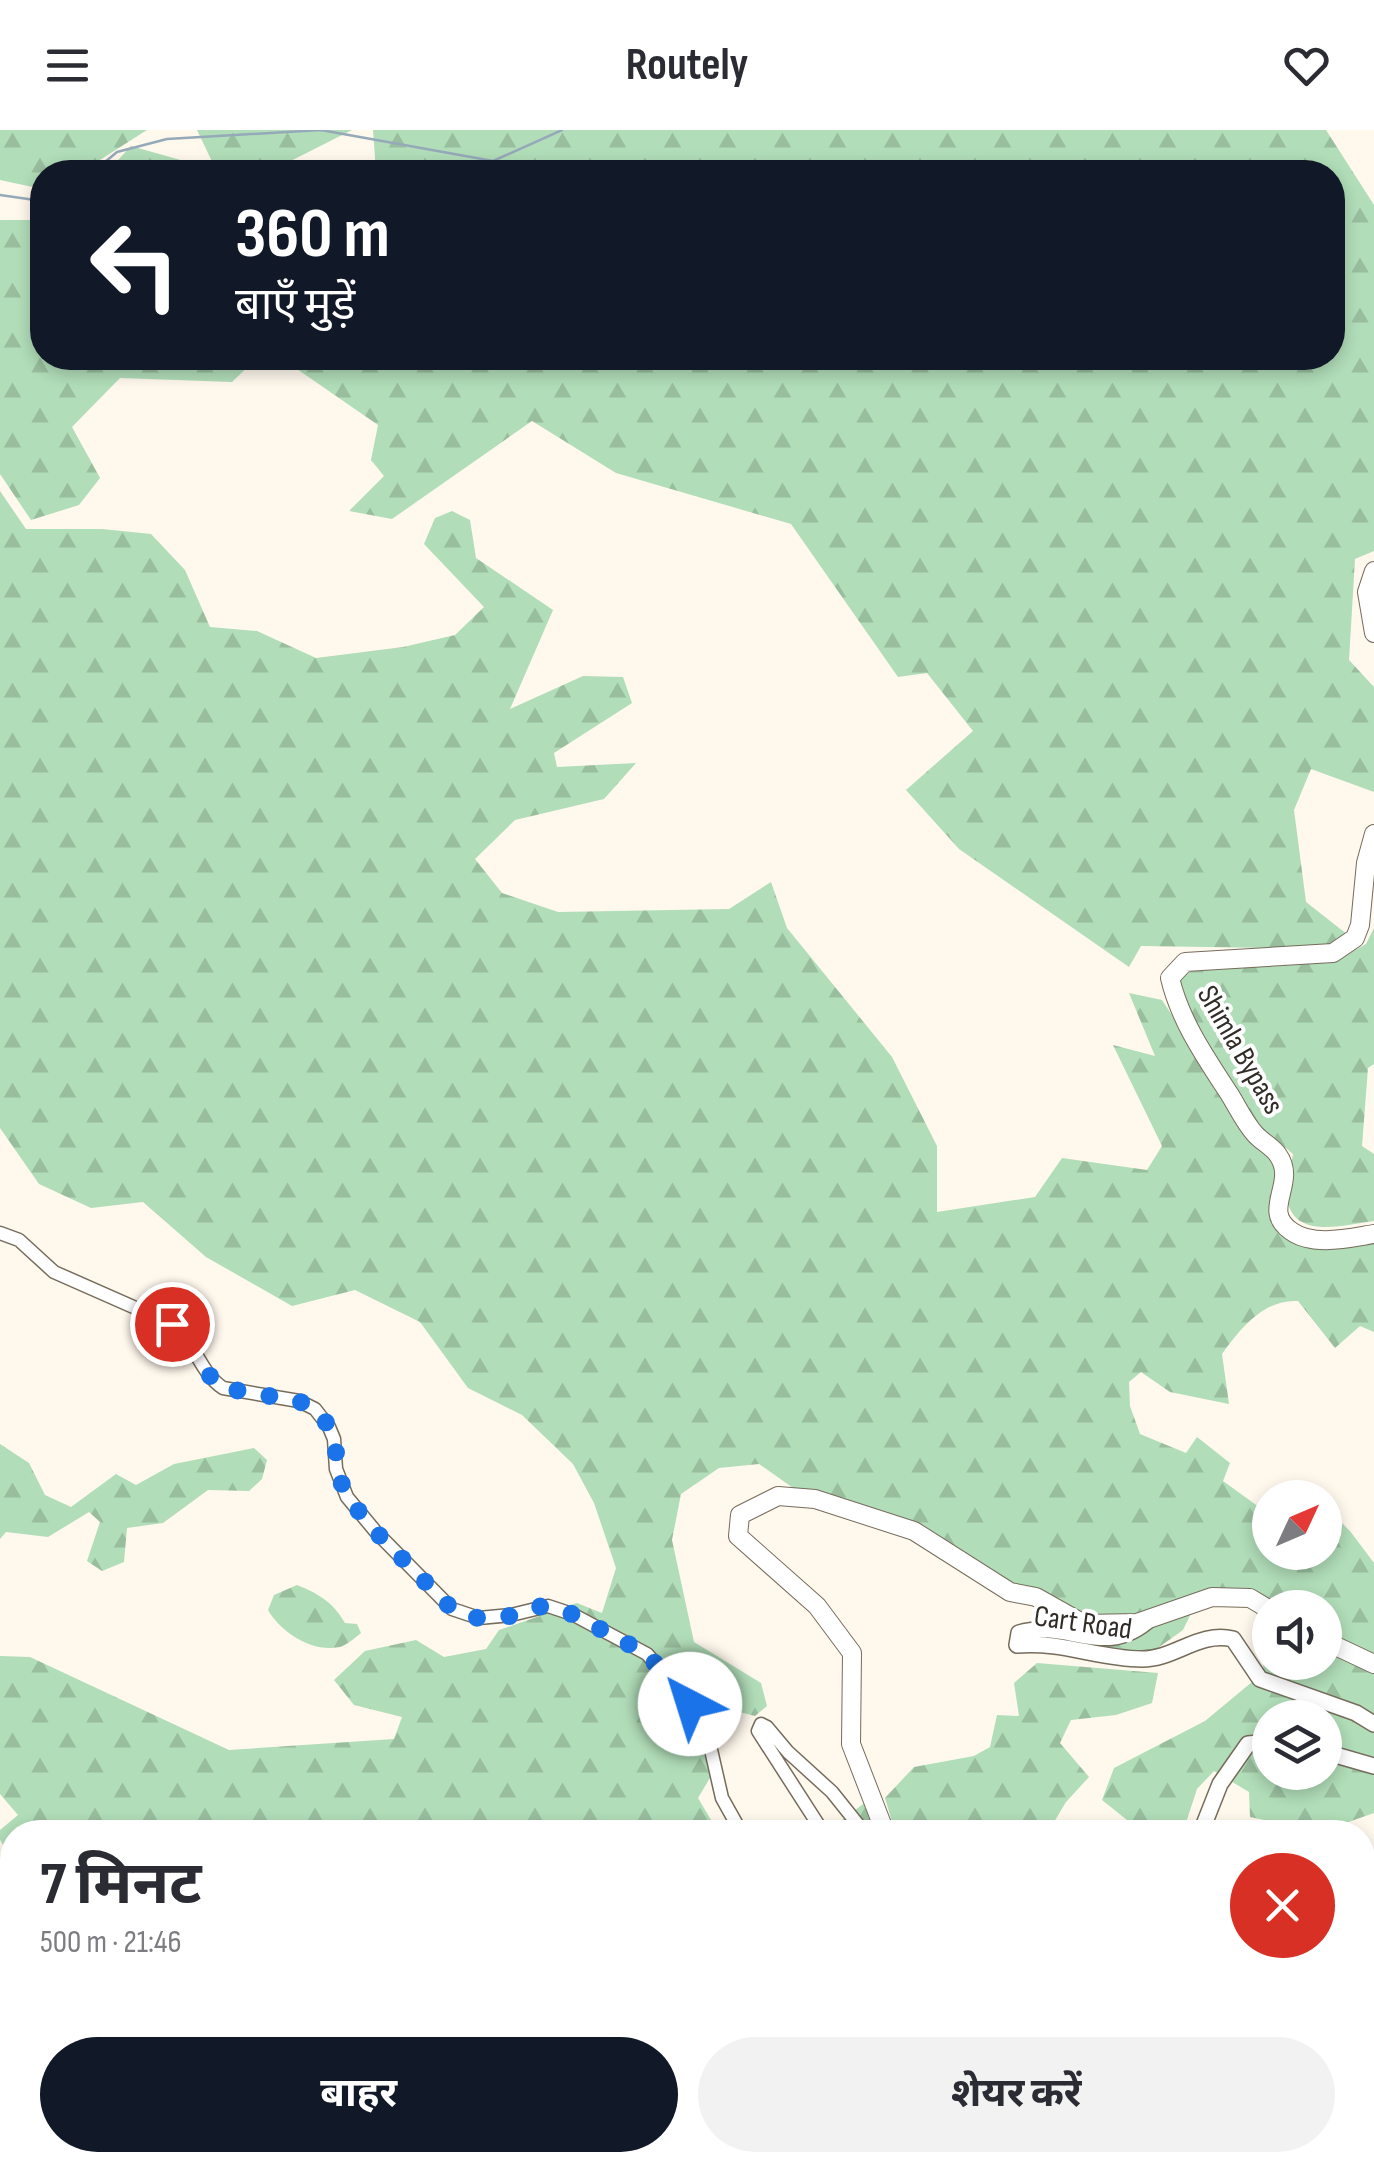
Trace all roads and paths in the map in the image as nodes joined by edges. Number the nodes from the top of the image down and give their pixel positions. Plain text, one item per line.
1 (1374, 572) edge
2 (1374, 633) edge
3 (1374, 834) edge
4 (0, 1234) edge
5 (1374, 1234) edge
6 (1252, 1599) edge
7 (1150, 1618) junction
8 (1342, 1648) edge
9 (1374, 1664) edge
10 (1374, 1724) edge
11 (1252, 1744) edge
12 (1342, 1757) edge
13 (1374, 1766) edge
14 (735, 1820) edge
15 (814, 1820) edge
16 (854, 1820) edge
17 (880, 1820) edge
18 (1206, 1820) edge

1 - 2 highway
3 - 5 highway, Shimla Bypass
4 - 14 street
6 - 7 highway
7 - 10 main road, Cart Road
7 - 17 highway
8 - 9 highway
11 - 18 main road
12 - 13 main road
15 - 16 street

